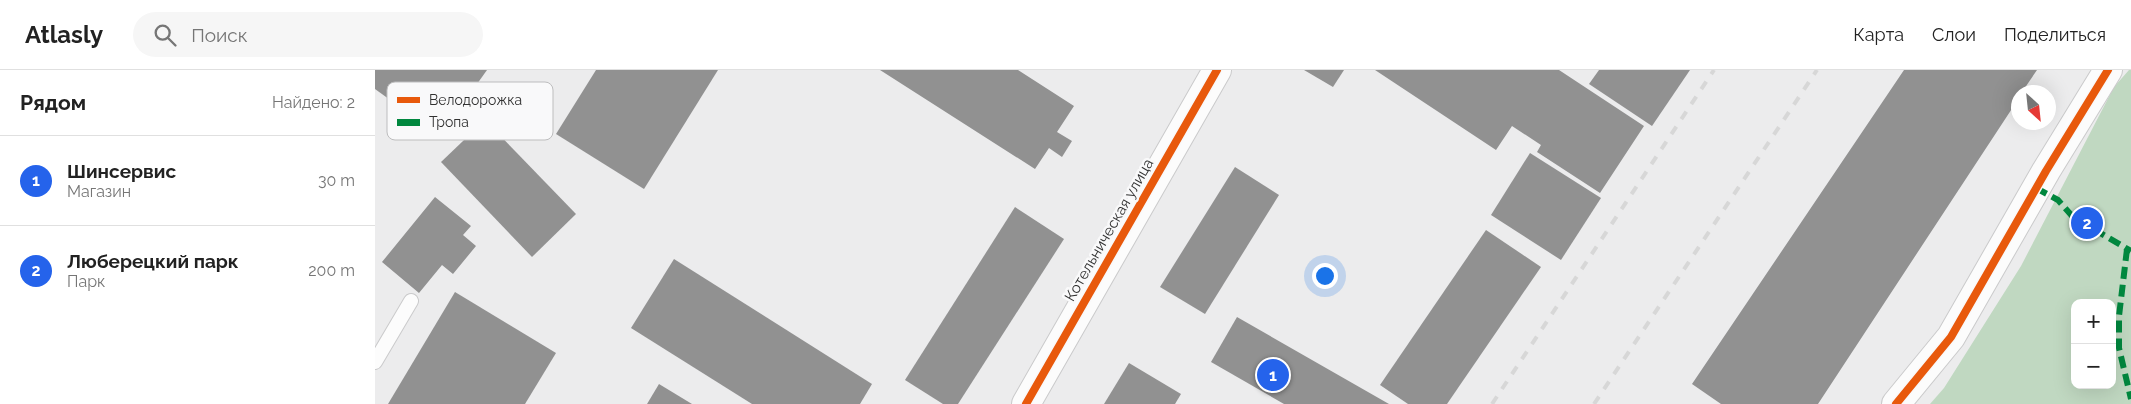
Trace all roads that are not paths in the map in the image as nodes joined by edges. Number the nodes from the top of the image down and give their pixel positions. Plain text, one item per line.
1 (1217, 70) edge
2 (2109, 70) edge
3 (411, 301) dead end
4 (375, 362) edge
5 (1026, 404) edge
6 (1896, 404) edge

1 - 5 street, Котельническая улица
2 - 6 street
3 - 4 lane

